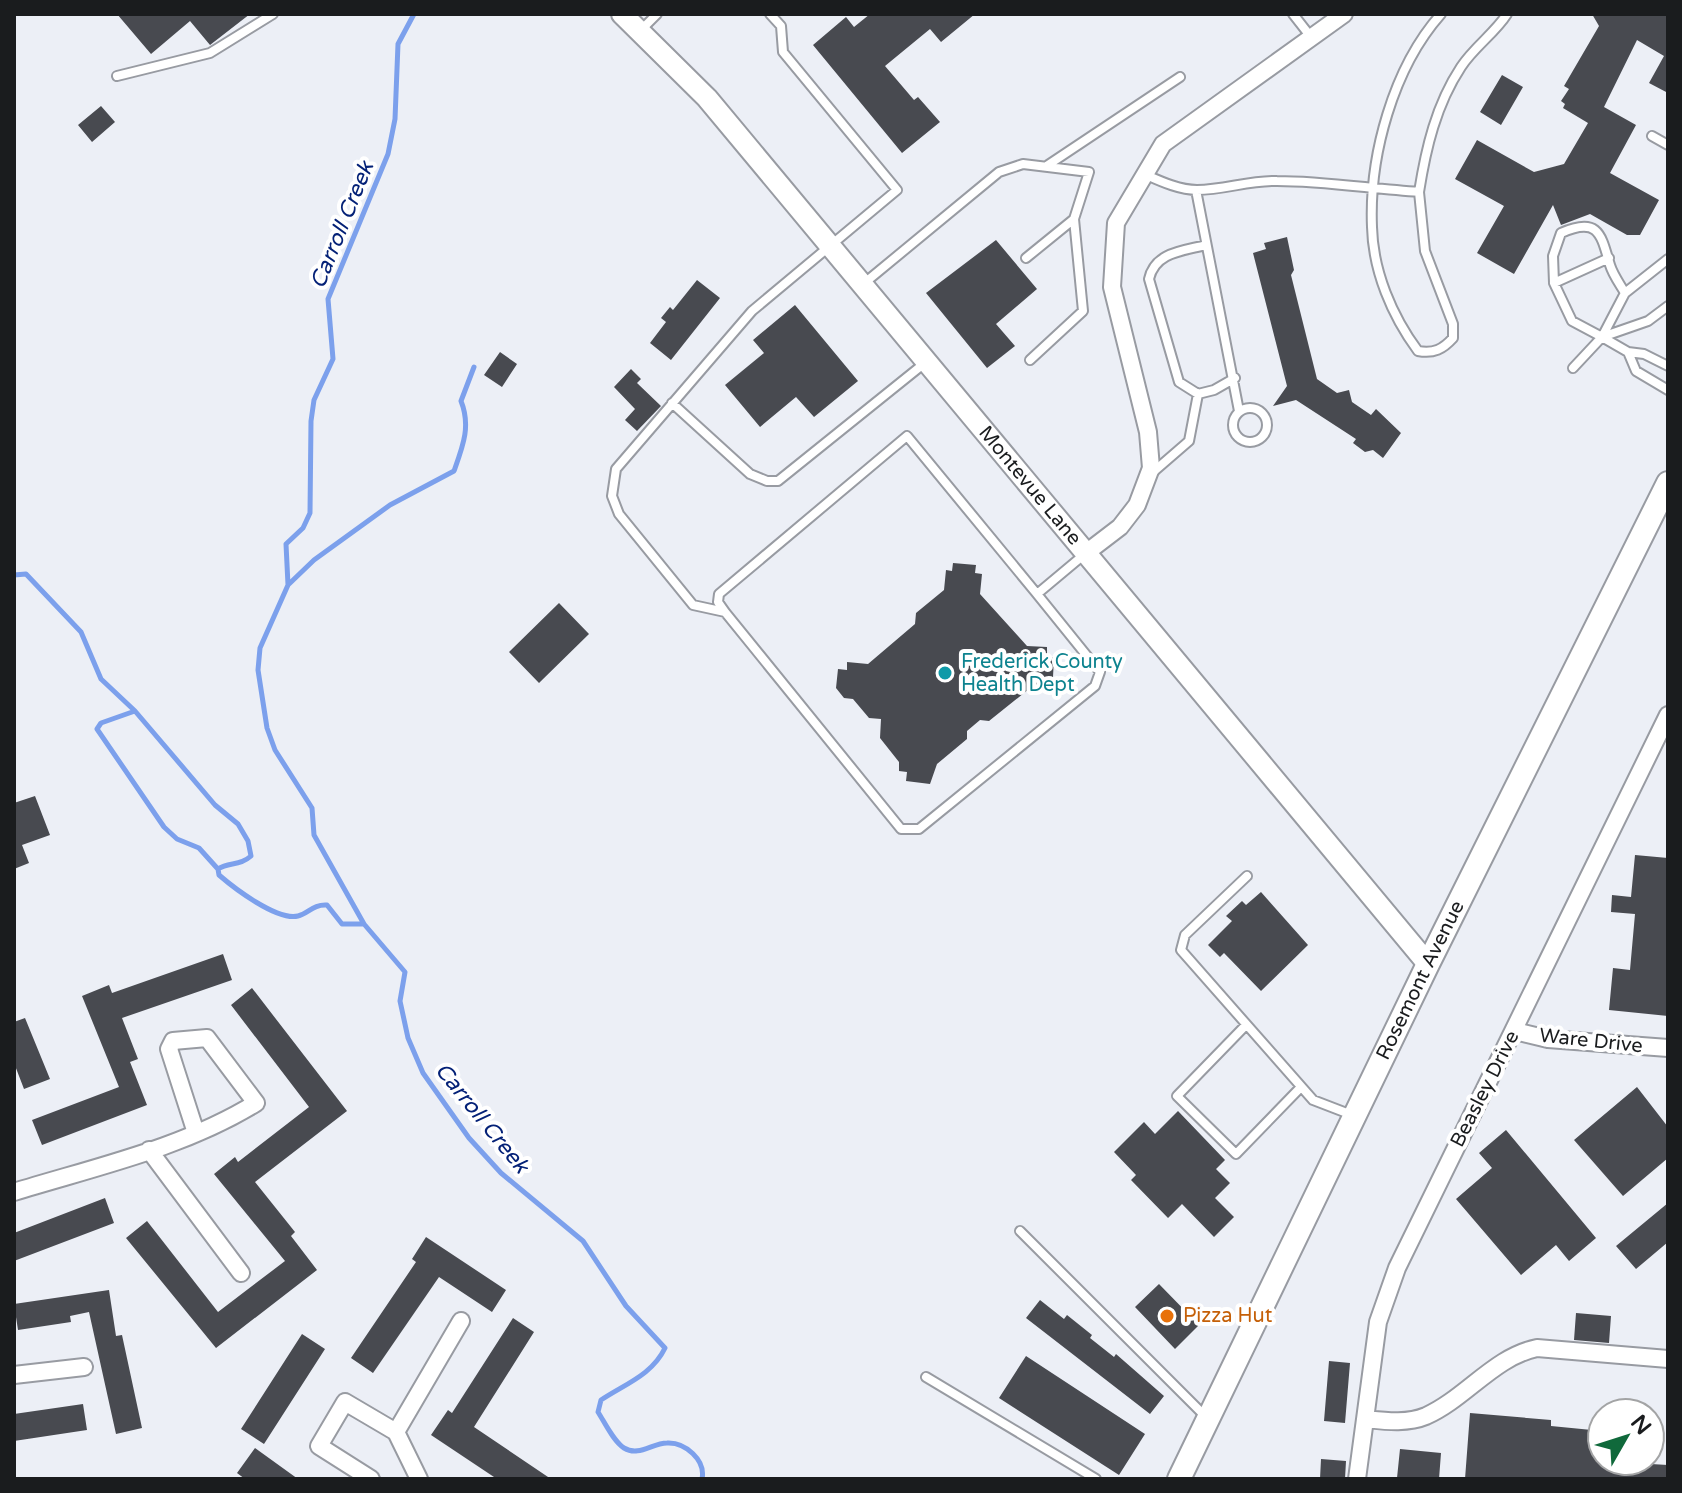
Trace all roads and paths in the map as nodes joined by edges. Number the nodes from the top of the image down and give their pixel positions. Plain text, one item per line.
1 (273, 14) edge
2 (622, 14) edge
3 (657, 14) edge
4 (770, 14) edge
5 (1293, 14) edge
6 (1344, 14) edge
7 (1441, 14) edge
8 (1507, 14) edge
9 (641, 31) junction
10 (1311, 37) junction
11 (117, 76) dead end
12 (1180, 77) dead end
13 (1652, 136) dead end
14 (1668, 145) edge
15 (1048, 165) junction
16 (1143, 174) junction
17 (1373, 189) junction
18 (1196, 190) junction
19 (1419, 192) junction
20 (1074, 219) junction
21 (829, 245) junction
22 (1206, 245) junction
23 (1026, 258) dead end
24 (1609, 258) junction
25 (1668, 259) edge
26 (1554, 283) junction
27 (862, 285) junction
28 (1625, 293) junction
29 (1668, 306) edge
30 (1602, 337) junction
31 (1628, 352) junction
32 (1030, 360) dead end
33 (926, 361) junction
34 (1668, 366) edge
35 (1573, 368) dead end
36 (1235, 378) junction
37 (1668, 390) edge
38 (1198, 394) junction
39 (672, 403) junction
40 (1239, 411) junction
41 (1148, 476) junction
42 (1668, 483) edge
43 (1086, 553) junction
44 (1037, 594) junction
45 (725, 612) junction
46 (1668, 715) edge
47 (1247, 876) dead end
48 (1428, 964) junction
49 (1246, 1025) junction
50 (1515, 1031) junction
51 (1668, 1048) edge
52 (1301, 1087) junction
53 (1357, 1117) junction
54 (196, 1133) junction
55 (149, 1150) junction
56 (14, 1192) edge
57 (1020, 1231) dead end
58 (241, 1273) dead end
59 (461, 1321) dead end
60 (1668, 1359) edge
61 (84, 1367) dead end
62 (14, 1375) edge
63 (926, 1377) dead end
64 (1365, 1419) junction
65 (1209, 1420) junction
66 (396, 1432) junction
67 (371, 1479) edge
68 (419, 1479) edge
69 (1096, 1479) edge
70 (1179, 1479) edge
71 (1357, 1479) edge

1 - 11 lane
2 - 9 street, Montevue Lane
3 - 9 lane
4 - 21 lane
5 - 10 lane
6 - 10 street
7 - 17 lane
8 - 19 lane
9 - 21 street, Montevue Lane
10 - 16 street
12 - 15 lane
13 - 14 lane
15 - 20 lane
15 - 27 lane
16 - 18 lane
16 - 41 street
17 - 18 lane
17 - 19 lane
17 - 19 lane
18 - 22 lane
20 - 23 lane
20 - 32 lane
21 - 27 street, Montevue Lane
21 - 39 lane
22 - 36 lane
22 - 38 lane
24 - 26 lane
24 - 26 lane
24 - 28 lane
25 - 28 lane
26 - 30 lane
27 - 33 street, Montevue Lane
28 - 30 lane
29 - 30 lane
30 - 31 lane
30 - 35 lane
31 - 34 lane
31 - 37 lane
33 - 39 lane
33 - 43 street, Montevue Lane
36 - 38 lane
36 - 40 lane
38 - 41 lane
39 - 45 lane
40 - 40 lane
41 - 43 street
42 - 48 main road, Rosemont Avenue
43 - 44 lane
43 - 48 street, Montevue Lane
44 - 45 lane
44 - 45 lane
46 - 50 street, Beasley Drive
47 - 49 lane
48 - 53 main road, Rosemont Avenue
49 - 52 lane
49 - 52 lane
50 - 51 street, Ware Drive
50 - 64 street, Beasley Drive
52 - 53 lane
53 - 65 main road, Rosemont Avenue
54 - 54 street
54 - 55 street
55 - 56 street
55 - 58 street
57 - 65 lane
59 - 66 street
60 - 64 street
61 - 62 street
63 - 69 lane
64 - 71 street, Beasley Drive
65 - 70 main road, Rosemont Avenue
66 - 67 street
66 - 68 street

